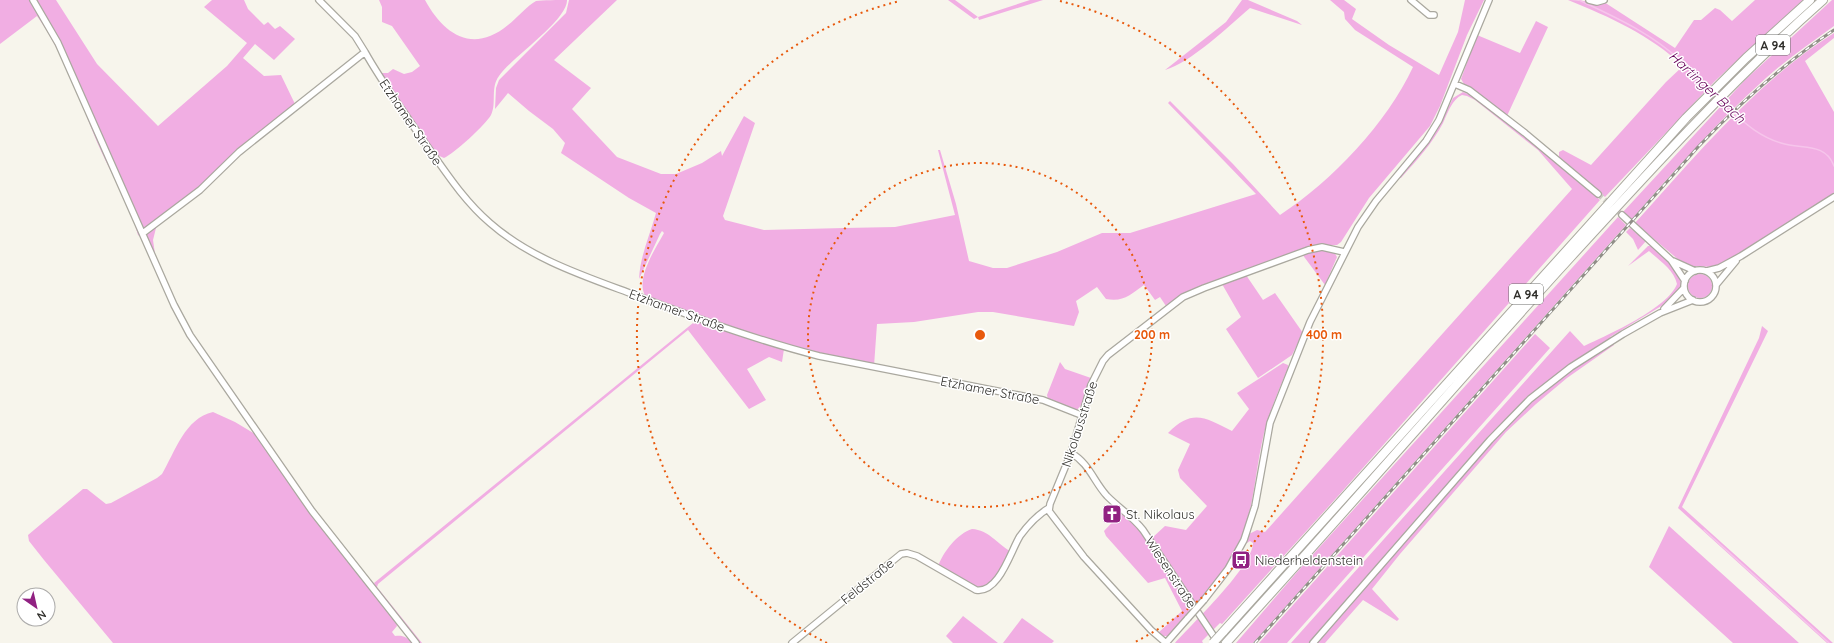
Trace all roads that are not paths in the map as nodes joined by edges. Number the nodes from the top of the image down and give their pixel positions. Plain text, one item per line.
1 (33, 0) edge
2 (319, 0) edge
3 (1411, 0) edge
4 (1489, 0) edge
5 (1589, 0) edge
6 (1604, 0) edge
7 (1810, 0) edge
8 (1823, 0) edge
9 (1434, 15) dead end
10 (365, 52) junction
11 (1455, 84) junction
12 (1598, 194) tunnel mouth
13 (1834, 197) edge
14 (1622, 215) tunnel mouth
15 (143, 233) junction
16 (1344, 252) junction
17 (1741, 256) junction
18 (1671, 260) junction
19 (1695, 271) junction
20 (1707, 271) junction
21 (1685, 284) junction
22 (1716, 285) junction
23 (1693, 300) junction
24 (1660, 313) junction
25 (1081, 415) junction
26 (1071, 453) junction
27 (1049, 508) junction
28 (1228, 641) edge
29 (416, 643) edge
30 (792, 643) edge
31 (1166, 643) edge
32 (1213, 643) edge
33 (1218, 643) edge
34 (1313, 643) edge

1 - 15 street
2 - 10 street, Etzhamer Straße
3 - 9 street
4 - 11 street
5 - 6 street
7 - 32 highway, A 94, bridge
8 - 28 highway, A 94
10 - 15 street
10 - 25 street, Etzhamer Straße
11 - 12 street
11 - 16 street
13 - 17 street
14 - 18 street
15 - 29 street
16 - 25 street, Nikolausstraße
16 - 31 street, bridge
17 - 20 street
17 - 22 street
18 - 19 street
18 - 21 street
19 - 20 street
19 - 21 street
20 - 22 street
21 - 23 street
21 - 24 street
22 - 23 street
23 - 24 street
24 - 34 street
25 - 26 street, Nikolausstraße
26 - 27 street, Nikolausstraße
26 - 33 street, Wiesenstraße
27 - 30 street, Feldstraße
27 - 31 street

